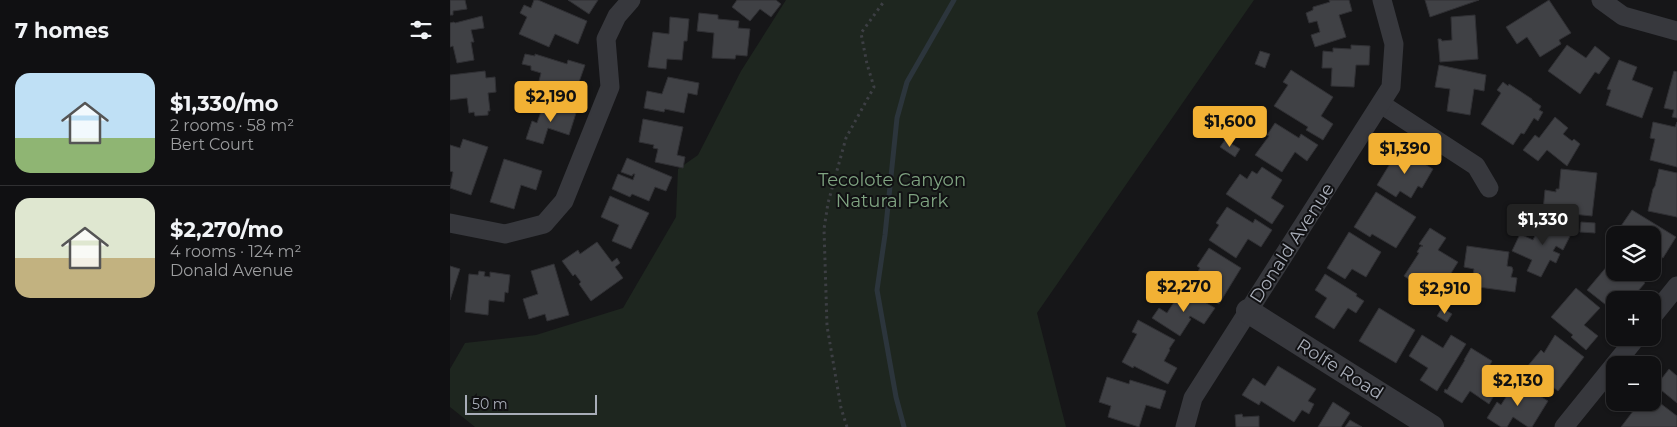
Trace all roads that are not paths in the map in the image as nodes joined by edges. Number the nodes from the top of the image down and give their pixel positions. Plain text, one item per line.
1 (631, 0) edge
2 (1382, 0) edge
3 (1601, 0) edge
4 (1677, 30) edge
5 (1381, 104) junction
6 (1489, 188) dead end
7 (450, 222) edge
8 (1677, 286) edge
9 (1661, 306) edge
10 (1248, 311) junction
11 (1630, 346) edge
12 (1185, 427) edge
13 (1432, 427) edge
14 (1564, 427) edge

1 - 7 street
2 - 5 street, Donald Avenue
3 - 4 street
5 - 6 street
5 - 10 street, Donald Avenue
8 - 9 street
10 - 12 street, Donald Avenue
10 - 13 street, Rolfe Road
11 - 14 street

